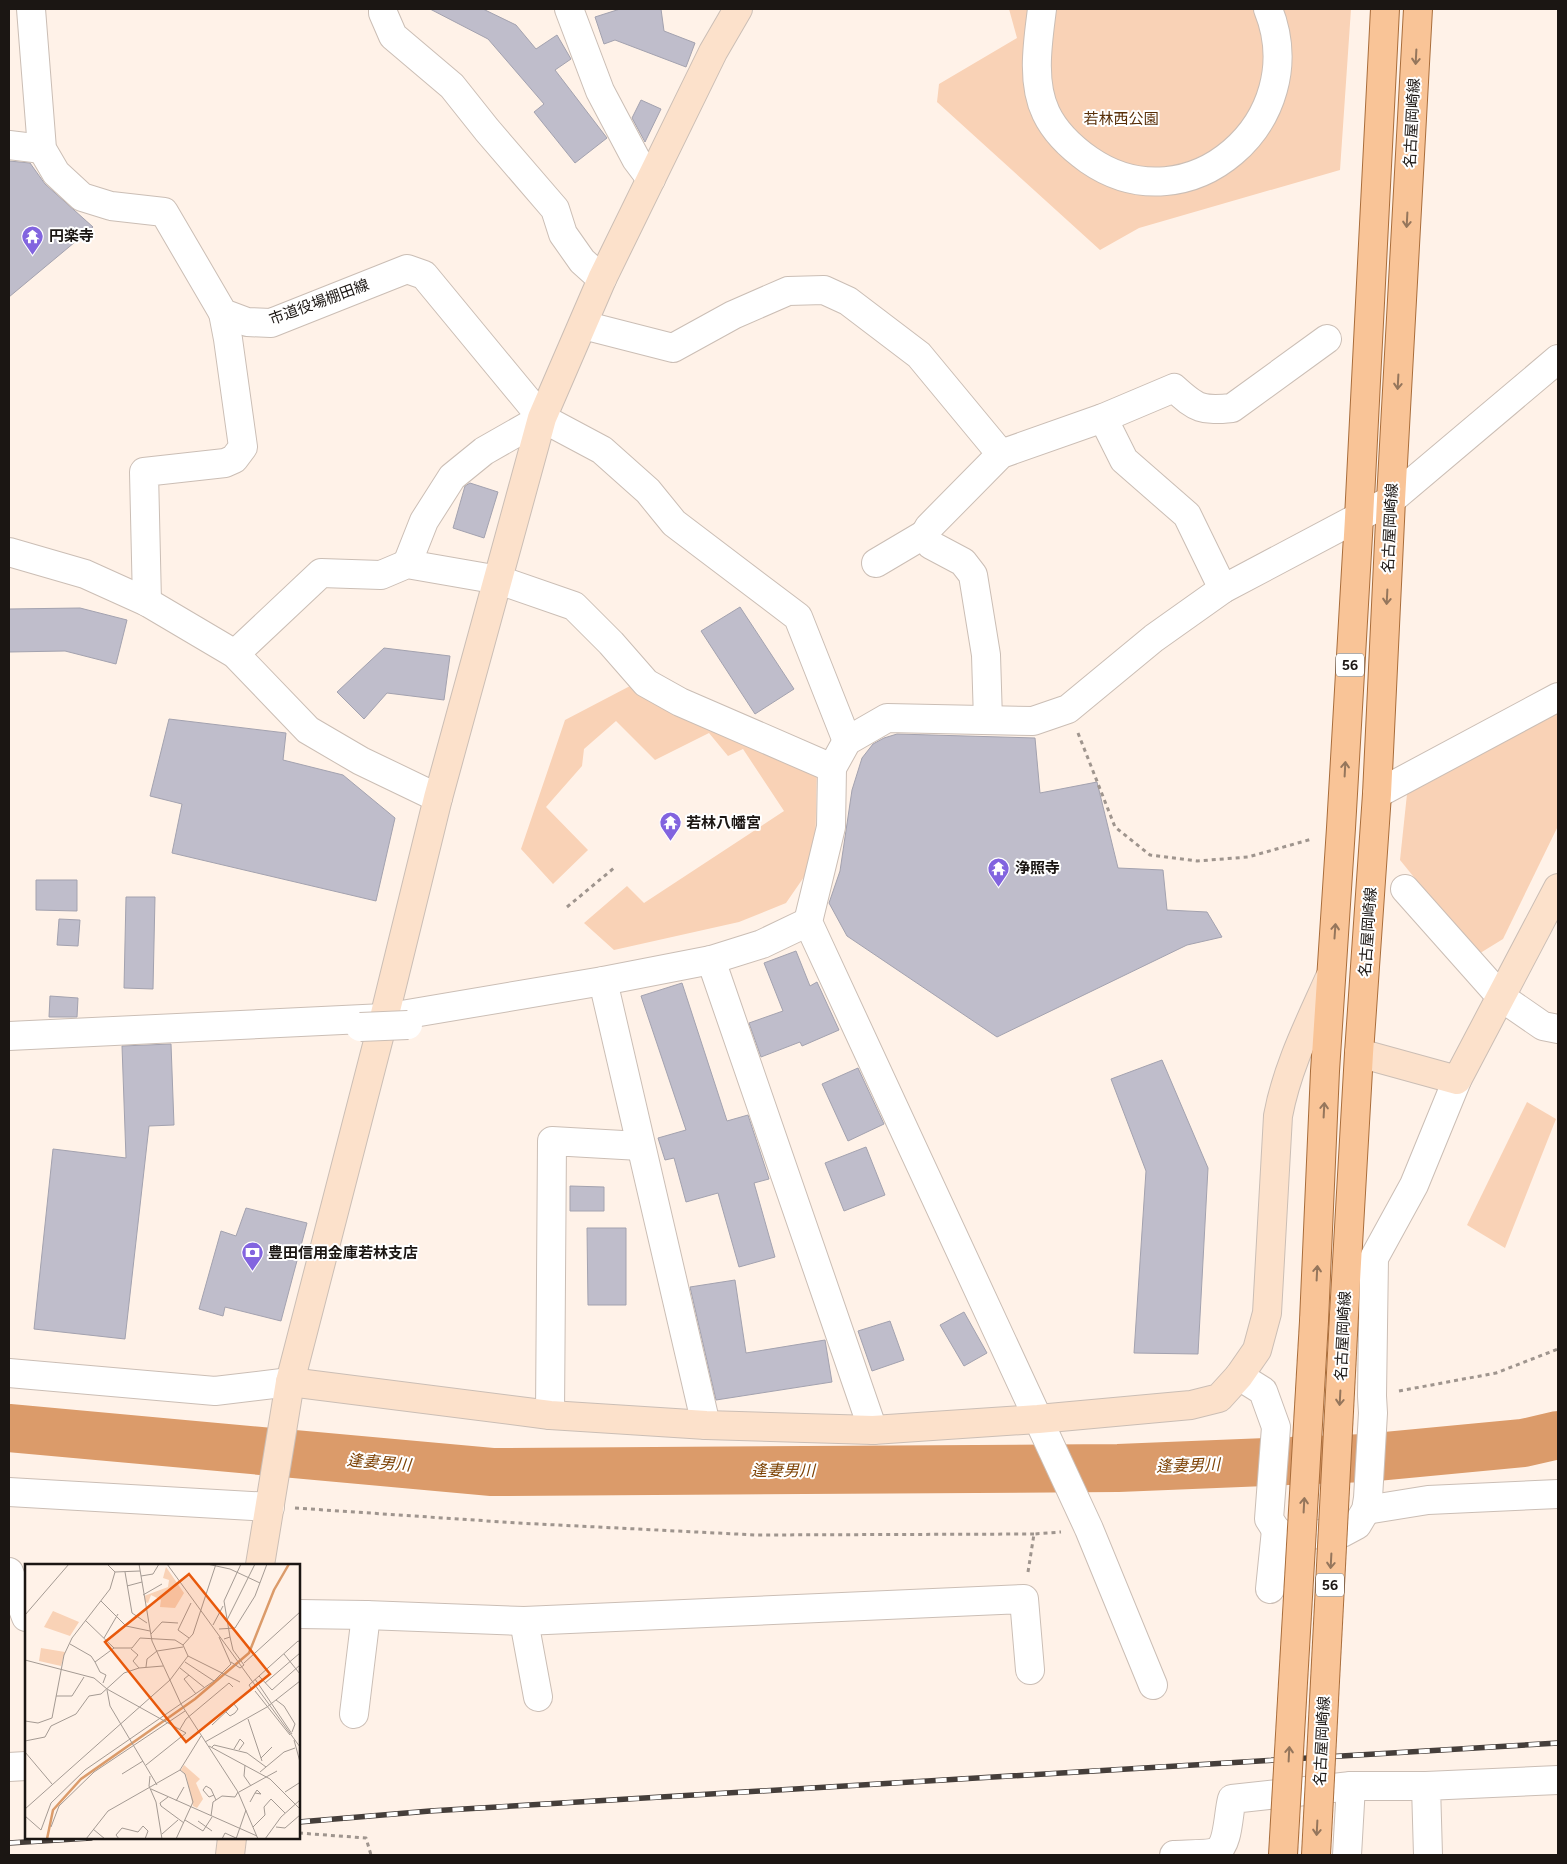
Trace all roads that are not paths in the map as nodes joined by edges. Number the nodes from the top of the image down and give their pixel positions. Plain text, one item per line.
1 (31, 9) edge
2 (383, 9) edge
3 (738, 9) edge
4 (1042, 9) edge
5 (1268, 9) edge
6 (1385, 9) edge
7 (1418, 9) edge
8 (563, 11) edge
9 (9, 145) edge
10 (42, 149) junction
11 (651, 179) junction
12 (602, 279) junction
13 (223, 314) junction
14 (583, 325) junction
15 (1327, 339) dead end
16 (1558, 359) edge
17 (542, 418) junction
18 (1103, 418) junction
19 (1001, 454) junction
20 (1391, 500) junction
21 (1359, 518) junction
22 (926, 534) junction
23 (9, 552) edge
24 (876, 563) dead end
25 (407, 564) junction
26 (499, 580) junction
27 (1223, 589) junction
28 (146, 602) junction
29 (235, 654) junction
30 (1558, 697) edge
31 (988, 720) junction
32 (846, 741) junction
33 (832, 768) junction
34 (1377, 794) junction
35 (438, 798) junction
36 (1558, 888) edge
37 (1406, 889) dead end
38 (808, 922) junction
39 (711, 960) junction
40 (1332, 974) junction
41 (603, 981) junction
42 (1501, 997) junction
43 (384, 1023) junction
44 (1558, 1029) edge
45 (9, 1036) edge
46 (1359, 1053) junction
47 (1456, 1080) junction
48 (640, 1146) junction
49 (9, 1373) edge
50 (1239, 1376) junction
51 (288, 1391) junction
52 (550, 1415) junction
53 (1038, 1419) junction
54 (706, 1425) junction
55 (873, 1430) junction
56 (9, 1492) edge
57 (1558, 1494) edge
58 (270, 1503) junction
59 (1367, 1504) junction
60 (1272, 1525) junction
61 (260, 1564) edge
62 (9, 1572) edge
63 (1270, 1589) dead end
64 (25, 1614) edge
65 (300, 1614) edge
66 (366, 1615) junction
67 (524, 1621) junction
68 (1030, 1670) dead end
69 (1153, 1685) dead end
70 (538, 1697) dead end
71 (354, 1714) dead end
72 (25, 1766) edge
73 (9, 1767) edge
74 (1558, 1780) edge
75 (1351, 1786) junction
76 (1426, 1786) junction
77 (232, 1839) edge
78 (230, 1855) edge
79 (1174, 1855) edge
80 (1283, 1855) edge
81 (1316, 1855) edge
82 (1347, 1855) edge
83 (1428, 1855) edge

1 - 10 street
2 - 12 street
3 - 11 street
4 - 5 street
6 - 21 main road, 名古屋岡崎線 / 56
7 -> 20 main road, 名古屋岡崎線 / 56
8 - 11 street
9 - 10 street
10 - 13 street
11 - 12 street
12 - 14 street
13 - 17 street, 市道役場棚田線
13 - 28 street
14 - 17 street
14 - 19 street
15 - 18 street
16 - 20 street
17 - 25 street
17 - 26 street
17 - 32 street
18 - 19 street
18 - 27 street
19 - 22 street
20 - 21 street
20 -> 34 main road, 名古屋岡崎線 / 56
21 - 27 street
40 -> 21 main road, 名古屋岡崎線 / 56
22 - 24 street
22 - 31 street
23 - 28 street
25 - 26 street
25 - 29 street
26 - 33 street
26 - 35 street
27 - 31 street
28 - 29 street
29 - 35 street
30 - 34 street
31 - 32 street
32 - 33 street
33 - 38 street
34 - 46 main road, 名古屋岡崎線 / 56
35 - 43 street
36 - 42 street
37 - 42 street
38 - 39 street
38 - 53 street
39 - 41 street
39 - 55 street
40 - 50 street
80 -> 40 main road, 名古屋岡崎線 / 56, bridge
41 - 43 street
41 - 48 street
42 - 44 street
42 - 47 street
43 - 45 street
43 - 51 street
46 - 47 street
46 -> 81 main road, 名古屋岡崎線 / 56, bridge
47 - 59 street
48 - 52 street
48 - 54 street
49 - 51 street
50 - 53 street
50 - 60 street
51 - 52 street
51 - 58 street
52 - 54 street
53 - 55 street
53 - 69 street
54 - 55 street
56 - 58 street
57 - 59 street
58 - 61 street
59 - 60 street
60 - 63 street
62 - 64 street
65 - 66 street
66 - 67 street
66 - 71 street
67 - 68 street
67 - 70 street
72 - 73 street
74 - 76 street
75 - 76 street
75 - 79 street
75 - 82 street
76 - 83 street
77 - 78 street

